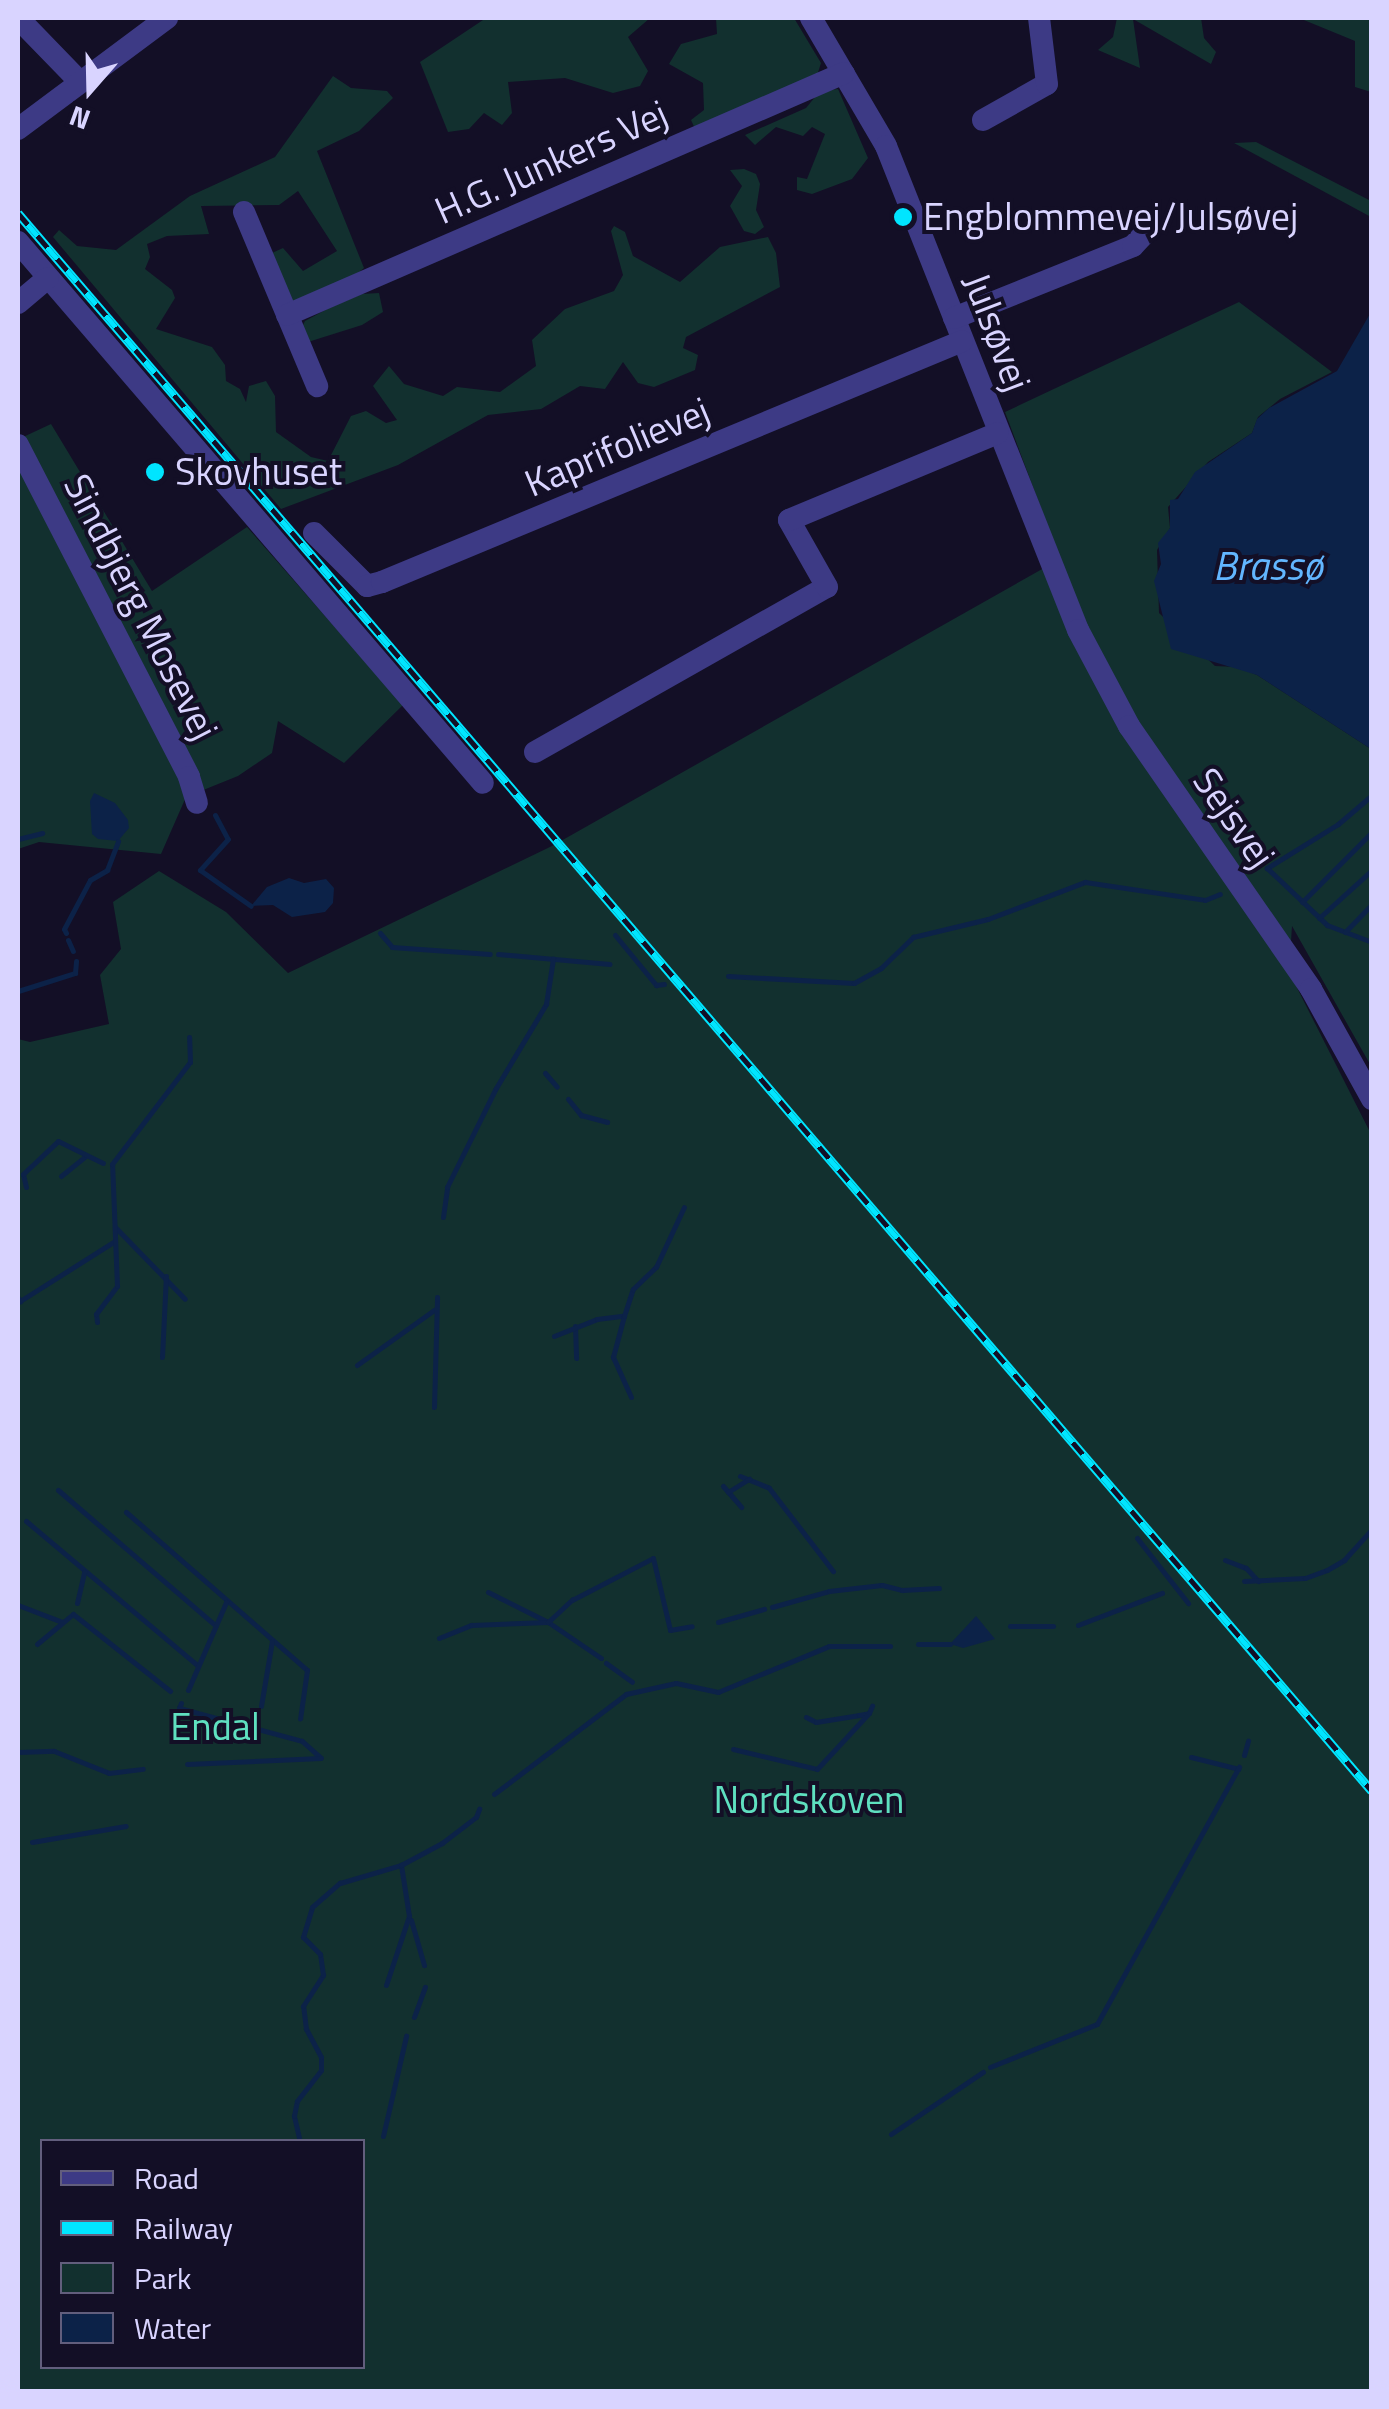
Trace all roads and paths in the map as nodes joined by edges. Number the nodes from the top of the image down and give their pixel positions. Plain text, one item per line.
1 (18, 18) edge
2 (167, 18) edge
3 (811, 18) edge
4 (1039, 18) edge
5 (844, 73) junction
6 (80, 82) junction
7 (983, 120) dead end
8 (18, 129) edge
9 (244, 212) dead end
10 (1149, 229) dead end
11 (18, 242) edge
12 (48, 278) junction
13 (18, 303) edge
14 (287, 315) junction
15 (954, 318) junction
16 (962, 341) junction
17 (317, 386) dead end
18 (998, 433) junction
19 (18, 445) edge
20 (314, 533) dead end
21 (1051, 570) joint
22 (535, 752) dead end
23 (483, 784) dead end
24 (197, 802) dead end
25 (1372, 1099) edge

1 - 6 street
2 - 6 street
3 - 5 street, Julsøvej
4 - 7 street
5 - 14 street, H.G. Junkers Vej
5 - 15 street, Julsøvej
6 - 8 street
9 - 14 street
10 - 15 street
11 - 12 street
12 - 13 street
12 - 23 street
14 - 17 street
15 - 16 street, Julsøvej
16 - 18 street, Julsøvej
16 - 20 street, Kaprifolievej
18 - 21 street, Julsøvej
18 - 22 street
19 - 24 street, Sindbjerg Mosevej
21 - 25 street, Sejsvej

